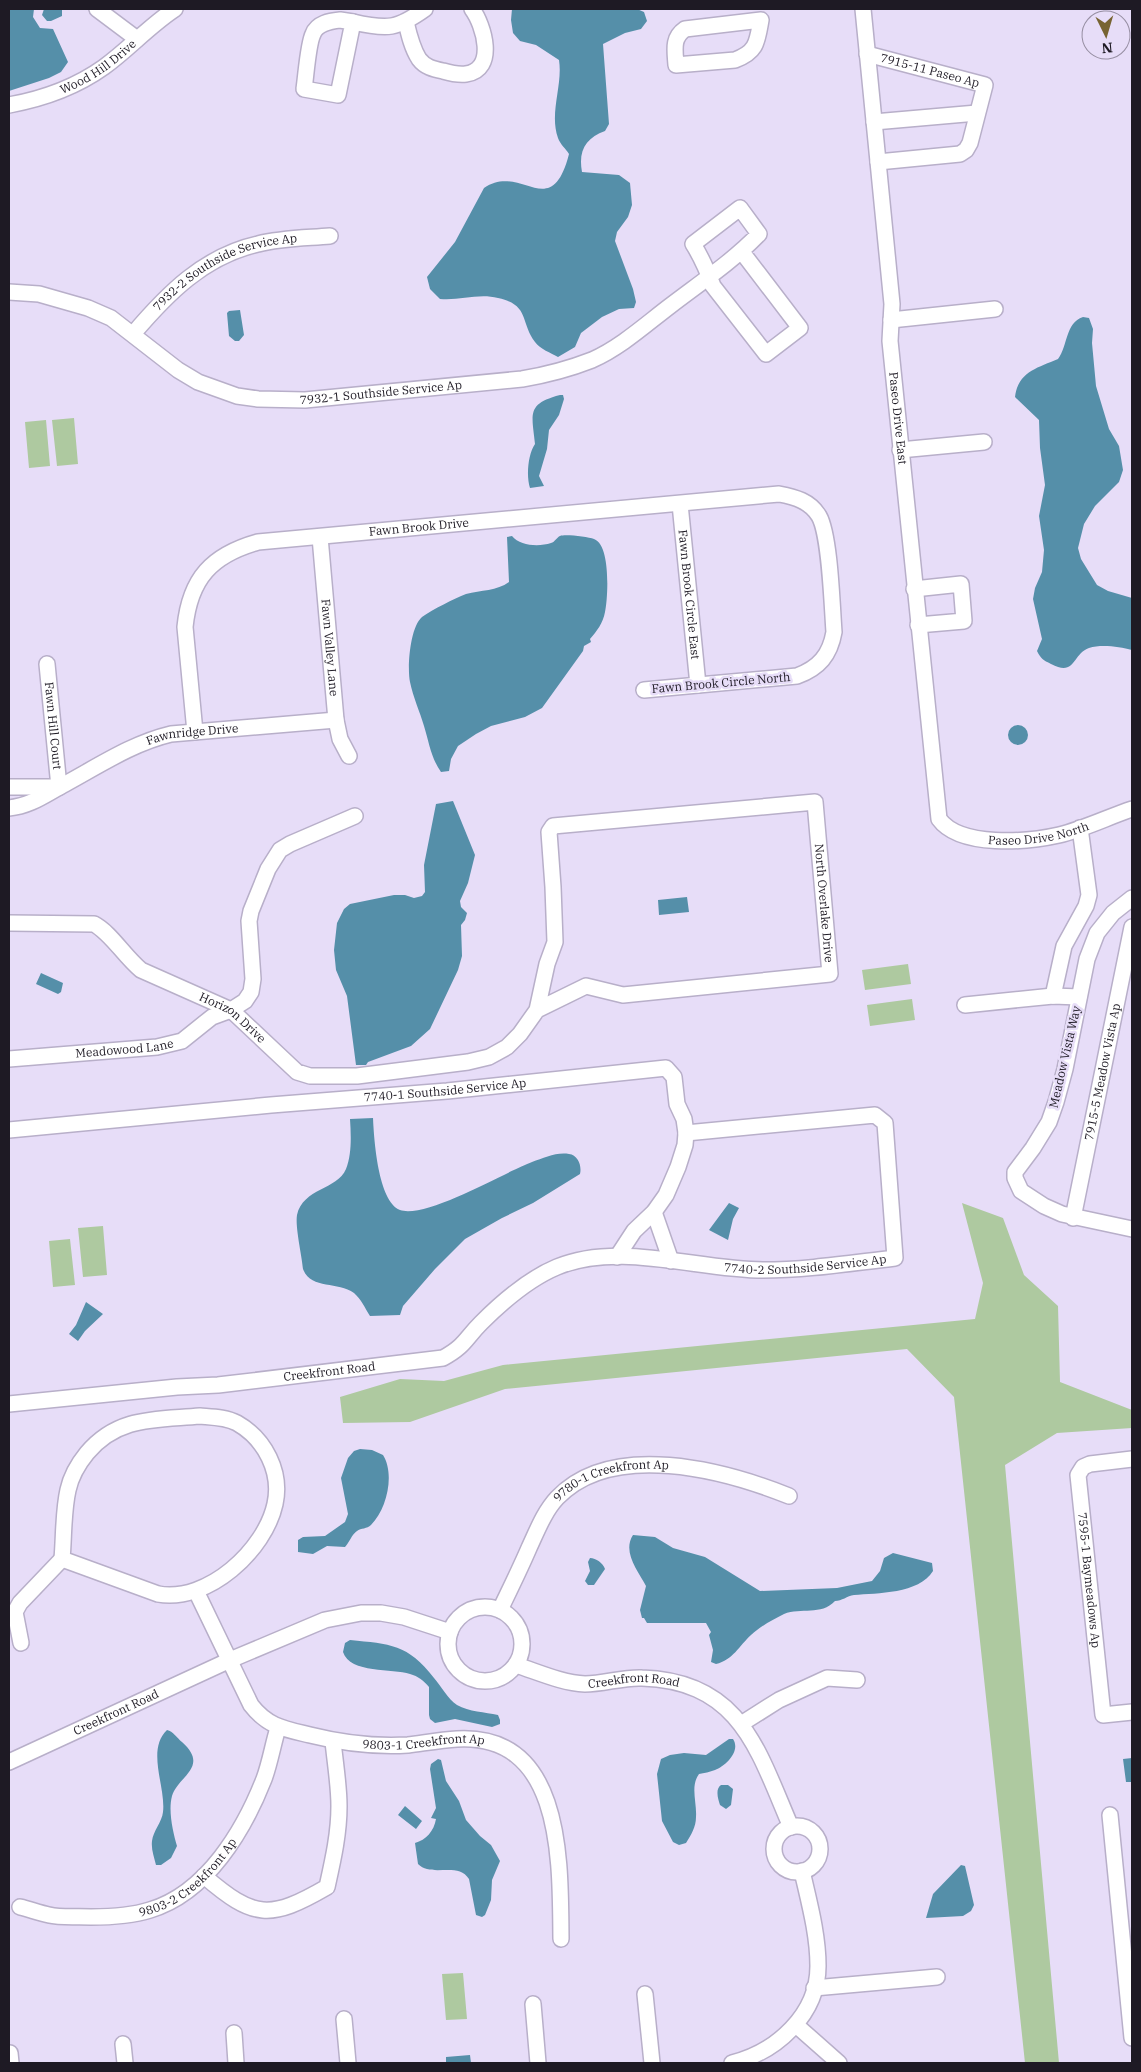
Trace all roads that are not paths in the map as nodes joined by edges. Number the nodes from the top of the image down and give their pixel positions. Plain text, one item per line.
1 (97, 9) edge
2 (175, 9) edge
3 (426, 9) edge
4 (472, 9) edge
5 (862, 9) edge
6 (159, 14) edge
7 (763, 15) edge
8 (353, 22) junction
9 (406, 22) junction
10 (136, 39) junction
11 (867, 54) junction
12 (9, 105) edge
13 (977, 113) junction
14 (874, 122) junction
15 (878, 162) junction
16 (330, 236) dead end
17 (742, 252) junction
18 (709, 276) junction
19 (9, 292) edge
20 (995, 308) dead end
21 (891, 320) junction
22 (133, 334) junction
23 (984, 442) dead end
24 (900, 450) junction
25 (680, 504) junction
26 (320, 537) junction
27 (914, 589) junction
28 (918, 625) junction
29 (824, 660) joint
30 (47, 664) dead end
31 (698, 685) junction
32 (644, 690) dead end
33 (336, 720) junction
34 (195, 732) junction
35 (349, 756) dead end
36 (9, 787) edge
37 (59, 787) junction
38 (9, 808) edge
39 (1132, 809) edge
40 (355, 816) dead end
41 (945, 827) joint
42 (1080, 828) junction
43 (1132, 902) edge
44 (9, 923) edge
45 (1132, 927) edge
46 (1053, 996) junction
47 (1079, 997) junction
48 (965, 1005) dead end
49 (231, 1010) junction
50 (537, 1010) junction
51 (9, 1059) edge
52 (9, 1130) edge
53 (686, 1133) junction
54 (654, 1212) junction
55 (1073, 1218) junction
56 (1132, 1229) edge
57 (617, 1257) junction
58 (671, 1260) junction
59 (9, 1404) edge
60 (1132, 1459) edge
61 (789, 1496) dead end
62 (62, 1559) junction
63 (196, 1590) junction
64 (500, 1610) junction
65 (450, 1632) junction
66 (21, 1643) dead end
67 (230, 1660) junction
68 (516, 1665) junction
69 (858, 1680) dead end
70 (1132, 1712) edge
71 (741, 1724) junction
72 (278, 1728) junction
73 (333, 1741) junction
74 (9, 1762) edge
75 (1110, 1816) dead end
76 (791, 1827) junction
77 (802, 1871) junction
78 (204, 1876) junction
79 (20, 1906) dead end
80 (561, 1939) dead end
81 (1127, 1942) edge
82 (937, 1977) dead end
83 (814, 1988) junction
84 (645, 1994) dead end
85 (533, 2004) dead end
86 (344, 2019) dead end
87 (796, 2025) junction
88 (234, 2033) dead end
89 (1132, 2038) edge
90 (123, 2044) dead end
91 (763, 2058) edge
92 (125, 2063) edge
93 (236, 2063) edge
94 (348, 2063) edge
95 (538, 2063) edge
96 (652, 2063) edge
97 (732, 2063) edge
98 (839, 2063) edge

1 - 10 street
2 - 6 street, Wood Hill Drive
3 - 9 street
4 - 9 street
5 - 11 street, Paseo Drive East
6 - 10 street, Wood Hill Drive
7 - 7 street
8 - 8 street
8 - 9 street
10 - 12 street, Wood Hill Drive
11 - 13 street, 7915-11 Paseo Ap
11 - 14 street, Paseo Drive East
13 - 14 street
13 - 15 street, 7915-11 Paseo Ap
14 - 15 street, Paseo Drive East
15 - 21 street, Paseo Drive East
16 - 22 street, 7932-2 Southside Service Ap
17 - 18 street, 7932-1 Southside Service Ap
17 - 18 street, 7932-1 Southside Service Ap
17 - 18 street
18 - 22 street, 7932-1 Southside Service Ap
19 - 22 street, 7932-1 Southside Service Ap
20 - 21 street
21 - 24 street, Paseo Drive East
23 - 24 street
24 - 27 street, Paseo Drive East
25 - 26 street, Fawn Brook Drive
25 - 29 street, Fawn Brook Drive
25 - 31 street, Fawn Brook Circle East
26 - 33 street, Fawn Valley Lane
26 - 34 street, Fawn Brook Drive
27 - 28 street, Paseo Drive East
27 - 28 street
28 - 41 street, Paseo Drive East
29 - 31 street, Fawn Brook Circle North
30 - 37 street, Fawn Hill Court
31 - 32 street, Fawn Brook Circle North
33 - 34 street, Fawnridge Drive
33 - 35 street, Fawn Valley Lane
34 - 37 street, Fawnridge Drive
36 - 37 street
37 - 38 street, Fawnridge Drive
39 - 42 street, Paseo Drive North
40 - 49 street, Meadowood Lane
41 - 42 street, Paseo Drive North
42 - 46 street
43 - 47 street, Meadow Vista Way
44 - 49 street, Horizon Drive
45 - 55 street, 7915-5 Meadow Vista Ap
46 - 47 street
46 - 48 street
47 - 55 street, Meadow Vista Way
49 - 50 street, Horizon Drive
49 - 51 street, Meadowood Lane
50 - 50 street, North Overlake Drive
52 - 53 street, 7740-1 Southside Service Ap
53 - 54 street, 7740-1 Southside Service Ap
53 - 58 street, 7740-2 Southside Service Ap
54 - 57 street, 7740-1 Southside Service Ap
54 - 58 street
55 - 56 street, Meadow Vista Way
57 - 58 street, 7740-2 Southside Service Ap
57 - 59 street, Creekfront Road
60 - 70 street, 7595-1 Baymeadows Ap
61 - 64 street, 9780-1 Creekfront Ap
62 - 63 street
62 - 63 street
62 - 66 street
63 - 67 street, 9803-1 Creekfront Ap
64 - 65 street
64 - 68 street
65 - 67 street, Creekfront Road
65 - 68 street
67 - 72 street, 9803-1 Creekfront Ap
67 - 74 street, Creekfront Road
68 - 71 street, Creekfront Road
69 - 71 street
71 - 76 street, Creekfront Road
72 - 73 street, 9803-1 Creekfront Ap
72 - 78 street, 9803-2 Creekfront Ap
73 - 78 street
73 - 80 street, 9803-1 Creekfront Ap
75 - 81 street
76 - 77 street
76 - 77 street
77 - 83 street
78 - 79 street, 9803-2 Creekfront Ap
81 - 89 street
82 - 83 street
83 - 87 street
84 - 96 street
85 - 95 street
86 - 94 street
87 - 91 street
87 - 98 street
88 - 93 street
90 - 92 street
91 - 97 street

